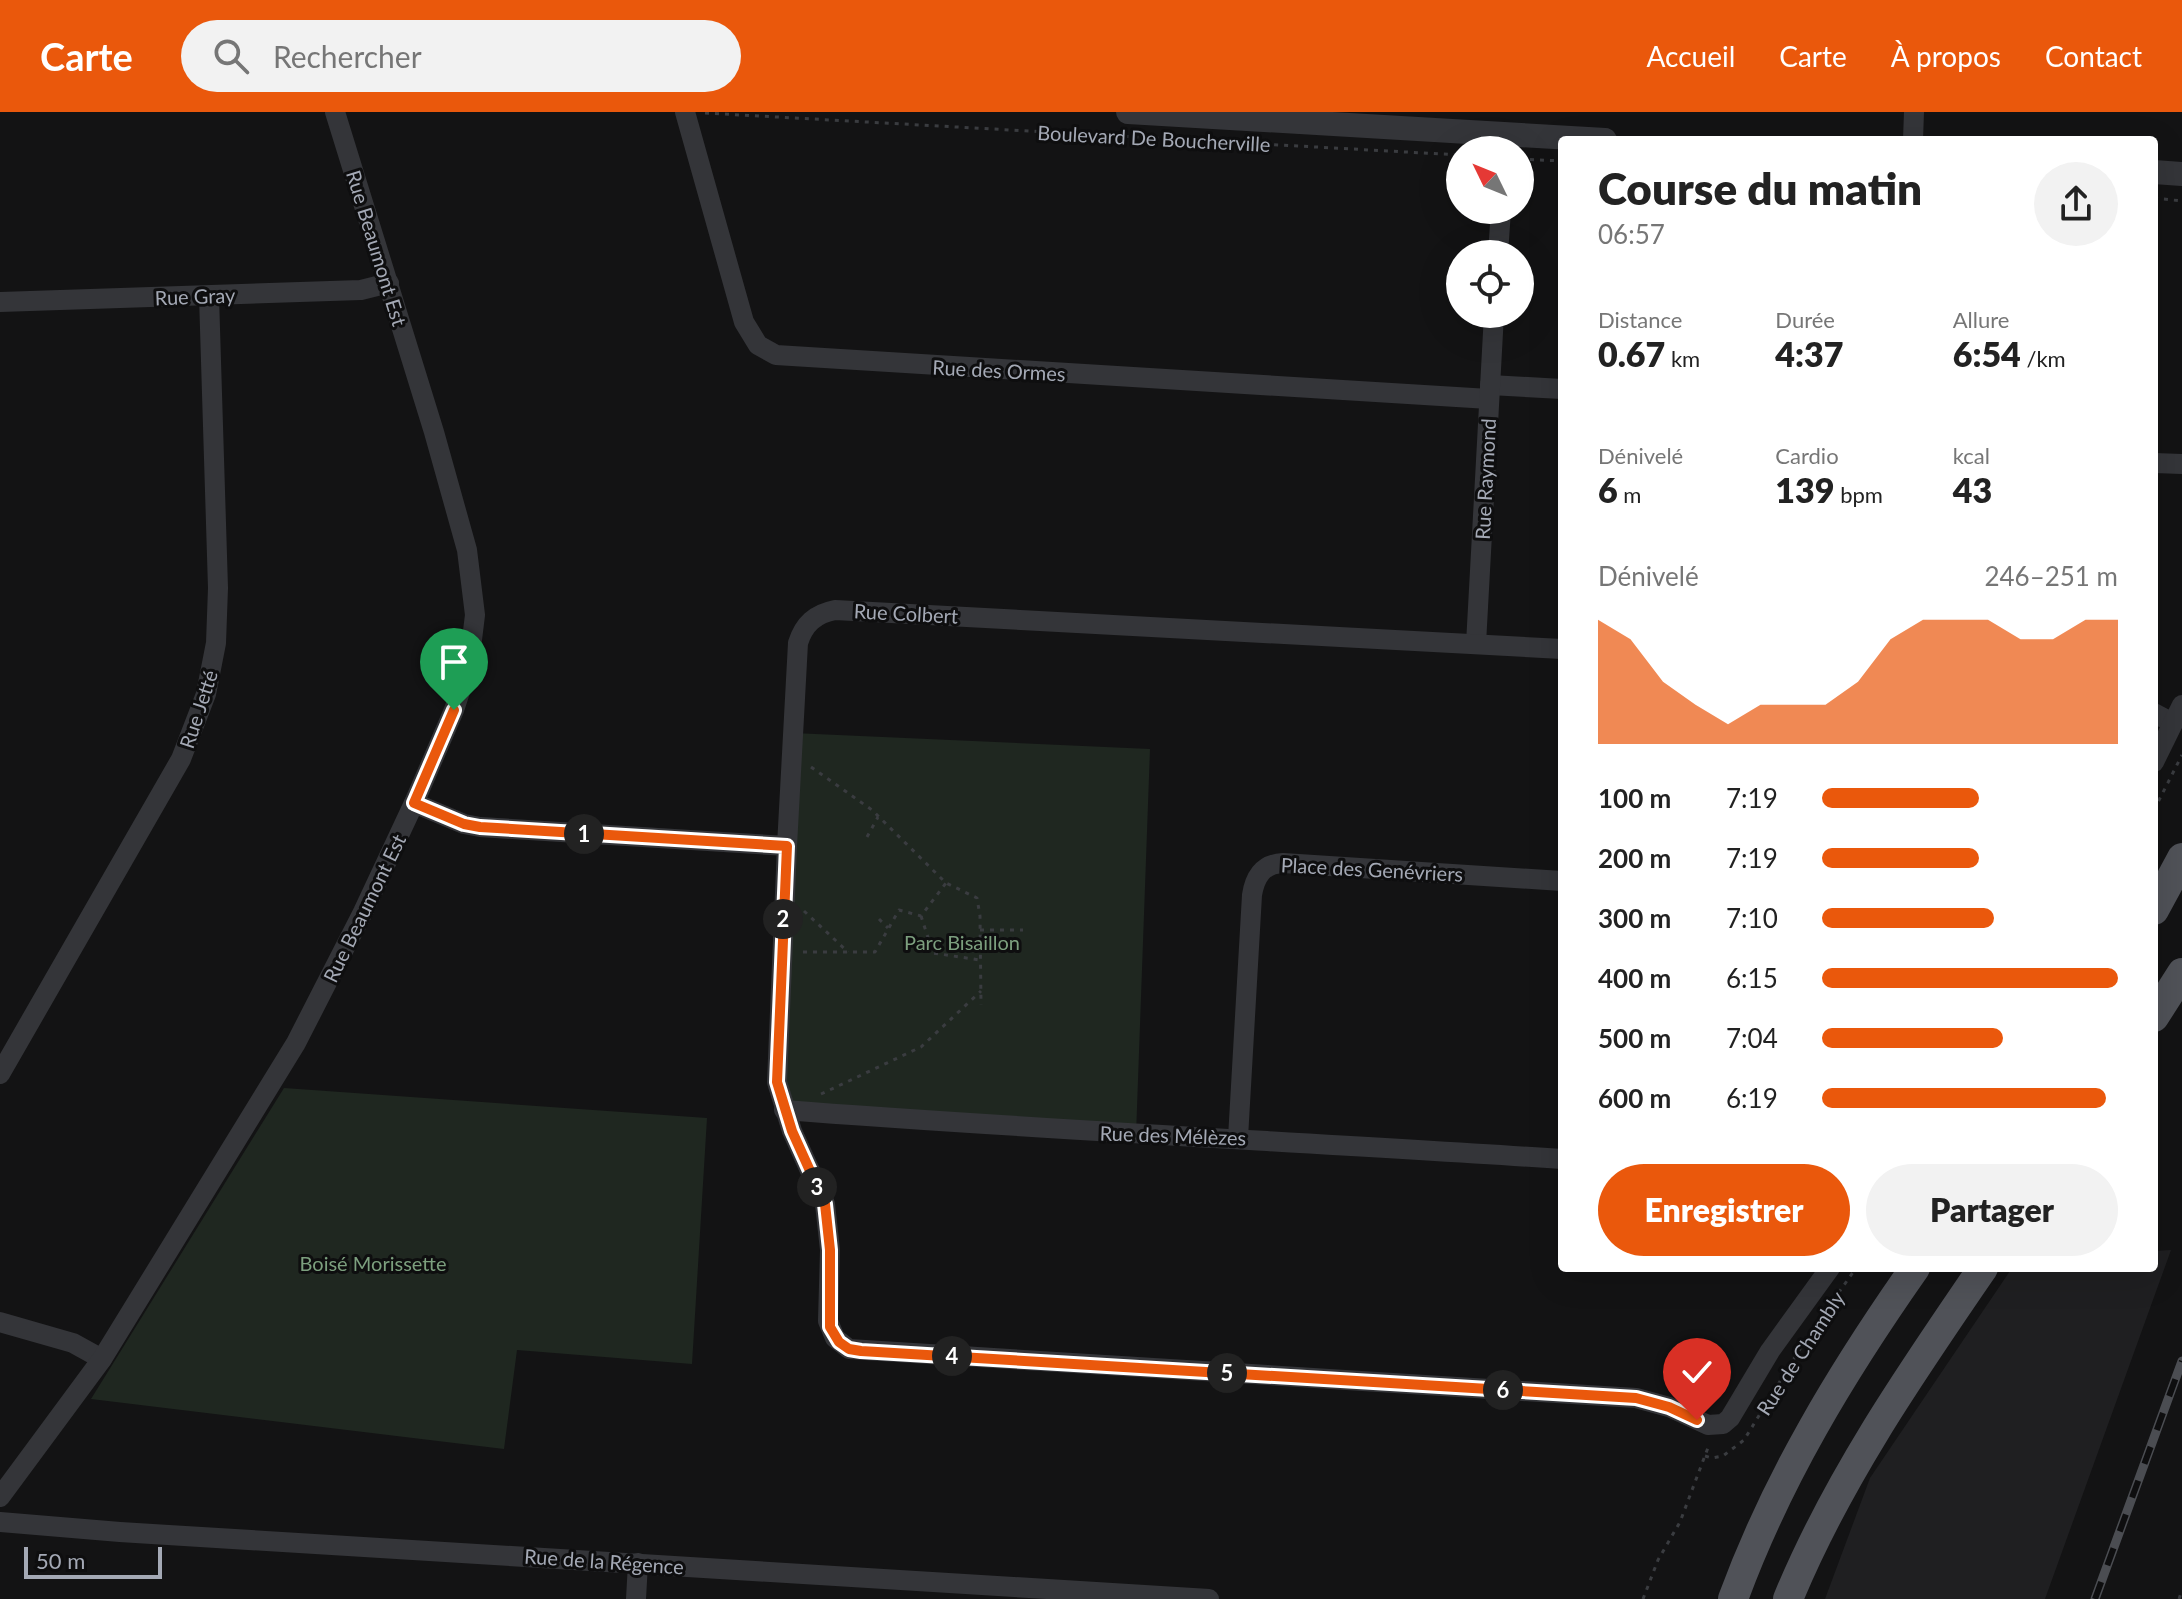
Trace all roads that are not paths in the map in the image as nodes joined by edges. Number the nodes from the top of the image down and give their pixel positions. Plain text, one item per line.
1 (335, 112) edge
2 (685, 112) edge
3 (1128, 112) edge
4 (1140, 112) edge
5 (1914, 112) edge
6 (1392, 120) edge
7 (1474, 136) edge
8 (1913, 136) edge
9 (1534, 141) edge
10 (1558, 141) edge
11 (2158, 172) edge
12 (2182, 174) edge
13 (389, 283) junction
14 (209, 296) junction
15 (0, 302) edge
16 (1493, 328) edge
17 (1558, 389) edge
18 (1489, 392) junction
19 (2158, 463) edge
20 (2182, 464) edge
21 (1476, 644) junction
22 (1558, 649) edge
23 (2158, 713) edge
24 (2178, 714) edge
25 (2158, 754) edge
26 (414, 803) junction
27 (787, 846) junction
28 (2182, 858) edge
29 (1558, 880) edge
30 (2158, 903) edge
31 (2182, 973) edge
32 (2158, 1011) edge
33 (0, 1074) edge
34 (784, 1110) junction
35 (1238, 1138) junction
36 (1558, 1159) edge
37 (1827, 1272) edge
38 (1912, 1272) edge
39 (1980, 1272) edge
40 (0, 1322) edge
41 (102, 1359) junction
42 (1714, 1432) joint
43 (0, 1497) edge
44 (0, 1522) edge
45 (638, 1563) junction
46 (1180, 1598) edge
47 (636, 1599) edge
48 (1209, 1599) edge
49 (1733, 1599) edge
50 (1788, 1599) edge

1 - 13 street, Rue Beaumont Est
2 - 18 street, Rue des Ormes
3 - 4 street, Boulevard De Boucherville
4 - 6 street, Boulevard De Boucherville
5 - 8 street
6 - 7 street, Boulevard De Boucherville
9 - 10 street, Boulevard De Boucherville
11 - 12 street
13 - 14 street, Rue Gray
13 - 26 street, Rue Beaumont Est
14 - 15 street, Rue Gray
14 - 33 street, Rue Jetté
16 - 18 street, Rue Raymond
17 - 18 street, Rue des Ormes
18 - 21 street, Rue Raymond
19 - 20 street
21 - 22 street, Rue Colbert
21 - 27 street, Rue Colbert
23 - 24 street
24 - 25 street
26 - 27 street
26 - 41 street, Rue Beaumont Est
27 - 34 street, Rue Colbert
28 - 30 main road
29 - 35 street, Place des Genévriers
31 - 32 main road
34 - 35 street, Rue des Mélèzes
34 - 42 street, Rue Colbert
35 - 36 street, Rue des Mélèzes
37 - 42 street, Rue de Chambly
38 - 49 main road
39 - 50 main road
40 - 41 street
41 - 43 street, Rue Beaumont Est
44 - 45 street, Rue de la Régence
45 - 46 street, Rue de la Régence
45 - 47 street
46 - 48 street, Rue de la Régence

